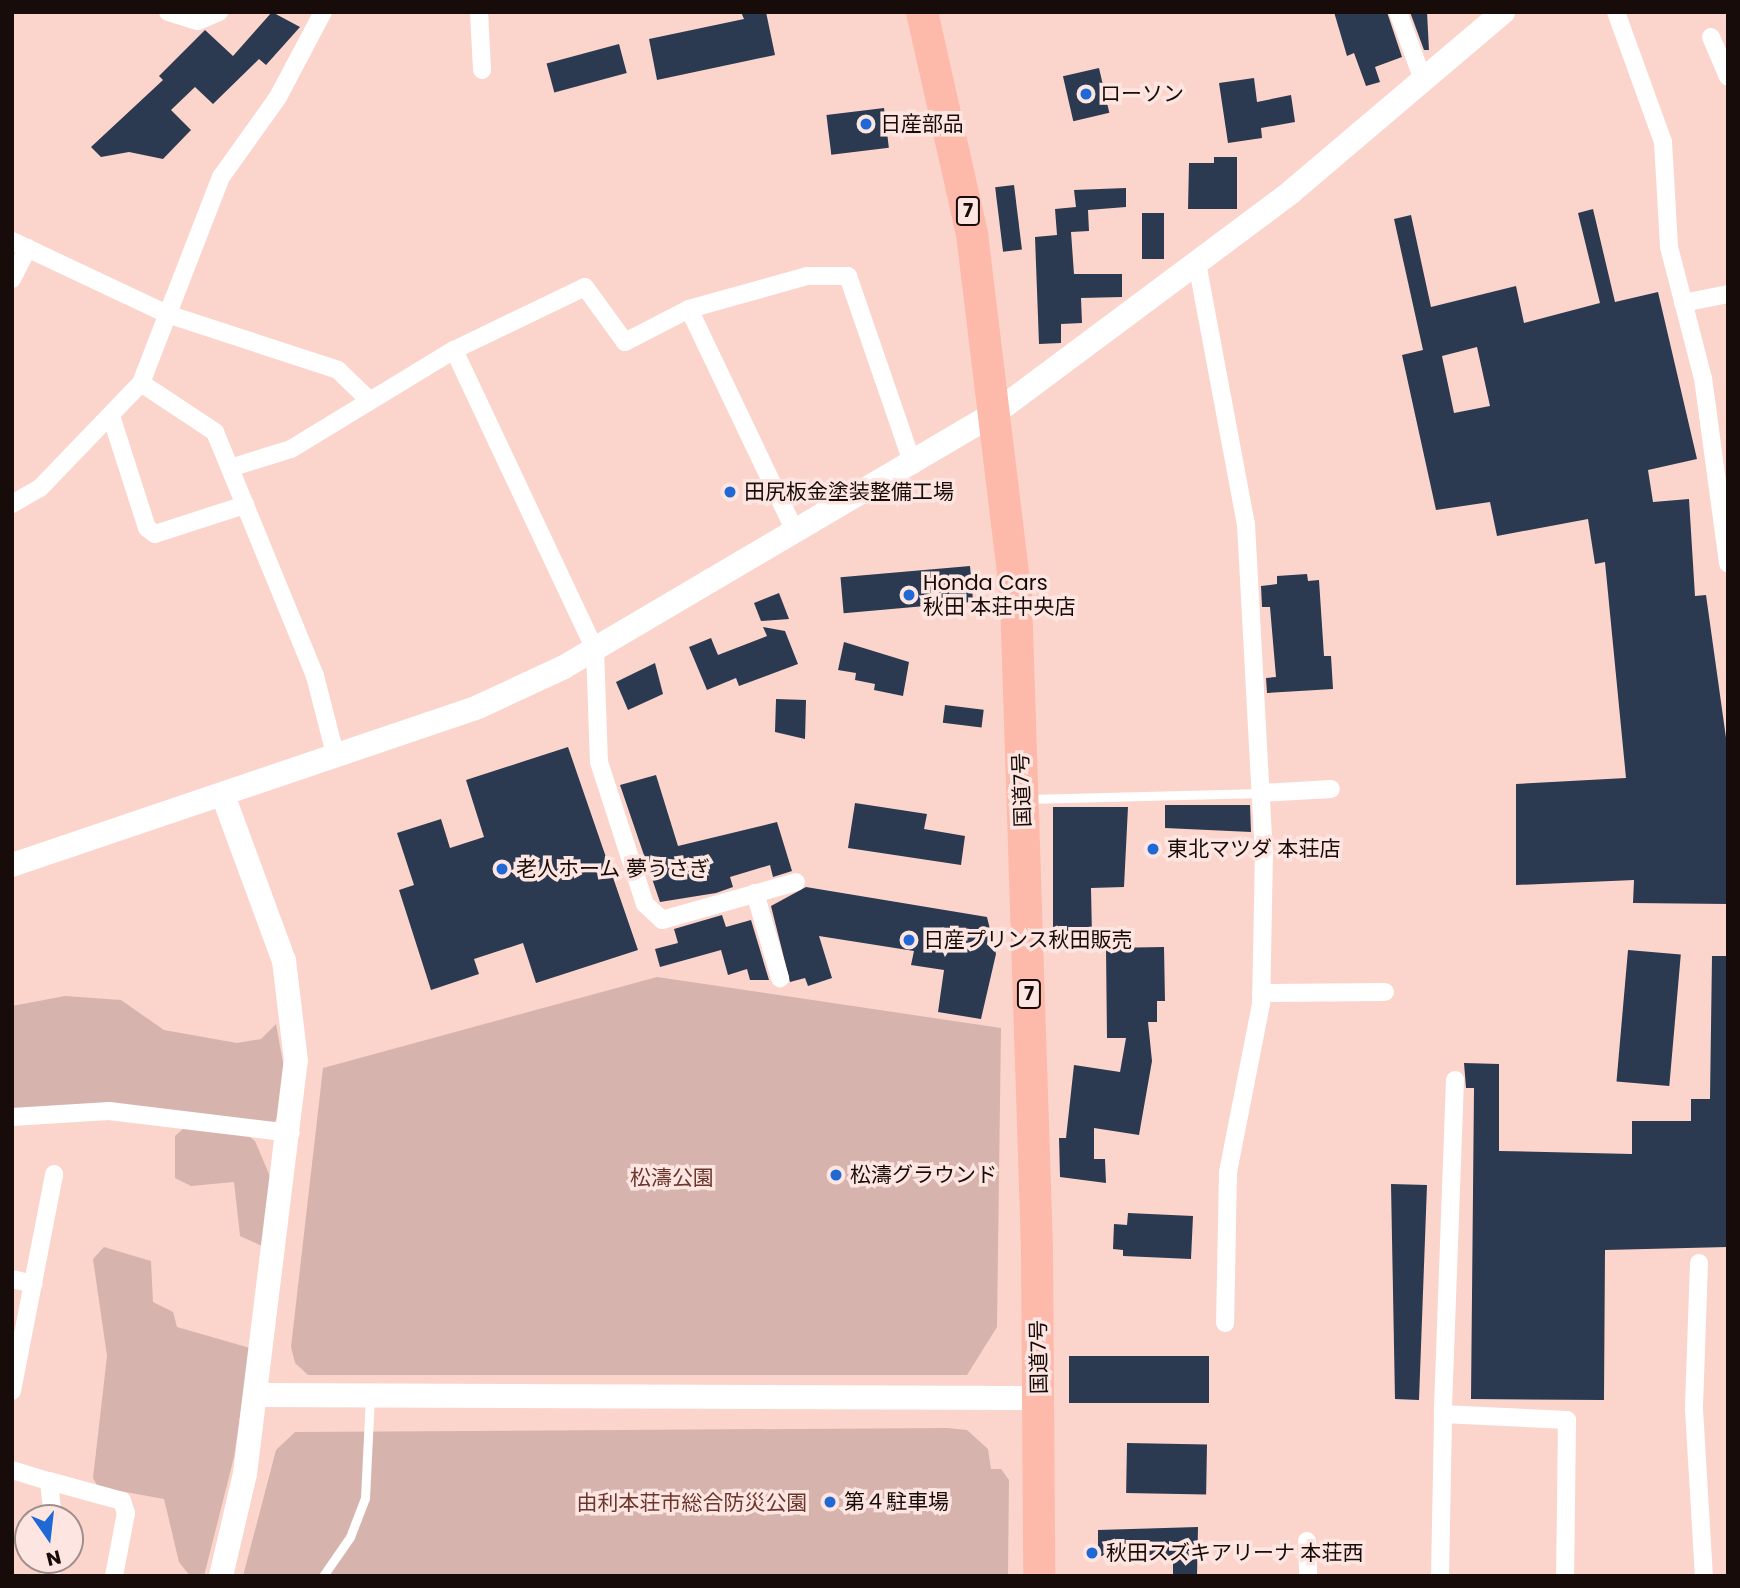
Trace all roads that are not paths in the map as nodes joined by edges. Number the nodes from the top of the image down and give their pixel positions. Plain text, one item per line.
1 (168, 12) edge
2 (219, 12) edge
3 (323, 12) edge
4 (479, 12) edge
5 (922, 12) edge
6 (1398, 12) edge
7 (1503, 12) edge
8 (1616, 12) edge
9 (1711, 37) dead end
10 (482, 70) dead end
11 (1728, 77) edge
12 (1423, 79) junction
13 (20, 245) edge
14 (1197, 263) junction
15 (12, 279) edge
16 (1728, 294) edge
17 (1684, 303) junction
18 (689, 309) junction
19 (167, 314) junction
20 (454, 350) junction
21 (141, 383) junction
22 (368, 399) junction
23 (995, 413) junction
24 (112, 419) junction
25 (914, 465) junction
26 (230, 468) junction
27 (1722, 487) edge
28 (12, 504) edge
29 (246, 505) junction
30 (796, 533) junction
31 (1728, 563) edge
32 (595, 649) junction
33 (336, 758) junction
34 (1331, 789) dead end
35 (1261, 793) junction
36 (223, 795) junction
37 (1023, 799) junction
38 (12, 864) edge
39 (796, 882) dead end
40 (755, 893) junction
41 (780, 978) dead end
42 (1385, 992) dead end
43 (1261, 993) junction
44 (1455, 1080) dead end
45 (12, 1117) edge
46 (290, 1133) junction
47 (54, 1174) dead end
48 (1699, 1263) dead end
49 (12, 1279) edge
50 (33, 1284) junction
51 (1225, 1323) dead end
52 (12, 1391) edge
53 (256, 1395) junction
54 (370, 1395) junction
55 (1039, 1398) junction
56 (1443, 1414) junction
57 (12, 1470) edge
58 (49, 1481) junction
59 (51, 1504) edge
60 (1307, 1541) dead end
61 (114, 1576) edge
62 (221, 1576) edge
63 (323, 1576) edge
64 (1039, 1576) edge
65 (1308, 1576) edge
66 (1440, 1576) edge
67 (1565, 1576) edge
68 (1704, 1576) edge

1 - 2 street
3 - 19 street
4 - 10 street
5 - 23 highway, 国道7号 / 7
6 - 12 street
7 - 12 street
8 - 17 street
9 - 11 street
12 - 14 street
13 - 15 street
13 - 19 street
14 - 23 street
14 - 35 street
16 - 17 street
17 - 27 street
18 - 20 street
18 - 25 street
18 - 30 street
19 - 21 street
19 - 22 street
20 - 22 street
20 - 32 street
21 - 24 street
21 - 26 street
22 - 26 street
23 - 25 street
23 - 37 highway, 国道7号 / 7
24 - 28 street
24 - 29 street
25 - 30 street
26 - 29 street
27 - 31 street
29 - 33 street
30 - 32 street
32 - 33 street
32 - 40 street
33 - 36 street
34 - 35 street
35 - 37 lane
35 - 43 street
36 - 38 street
36 - 46 street
37 - 55 highway, 国道7号 / 7
39 - 40 street
40 - 41 street
42 - 43 street
43 - 51 street
44 - 56 street
45 - 46 street
46 - 53 street
47 - 50 street
48 - 68 street
49 - 50 street
50 - 52 street
53 - 54 street
53 - 62 street
54 - 55 street
54 - 63 lane
55 - 64 highway, 国道7号 / 7
56 - 66 street
56 - 67 street
57 - 58 street
58 - 59 street
58 - 61 street
60 - 65 street

